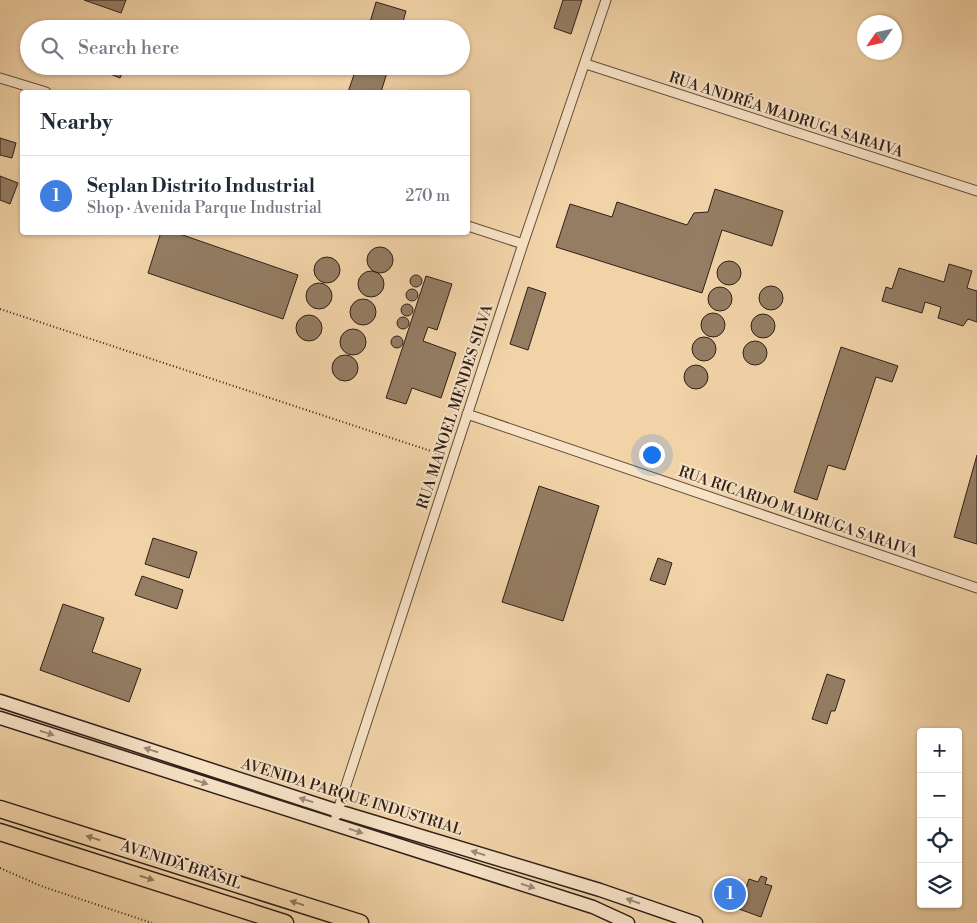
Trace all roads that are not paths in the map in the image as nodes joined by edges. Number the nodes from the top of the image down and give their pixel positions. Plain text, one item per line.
1 (606, 0) edge
2 (586, 64) junction
3 (0, 78) edge
4 (39, 90) edge
5 (977, 191) edge
6 (470, 227) edge
7 (523, 244) junction
8 (467, 414) junction
9 (977, 588) edge
10 (0, 700) edge
11 (0, 718) edge
12 (128, 742) junction
13 (123, 757) junction
14 (0, 809) edge
15 (338, 811) junction
16 (334, 824) junction
17 (0, 832) edge
18 (555, 876) junction
19 (194, 893) junction
20 (550, 894) junction
21 (252, 923) edge
22 (285, 923) edge
23 (360, 923) edge
24 (628, 923) edge
25 (696, 923) edge

1 - 2 street, RUA MANOEL MENDES SILVA
2 - 5 street, RUA ANDRÉA MADRUGA SARAIVA
2 - 7 street, RUA MANOEL MENDES SILVA
3 - 4 street
6 - 7 street
7 - 8 street, RUA MANOEL MENDES SILVA
8 - 9 street, RUA RICARDO MADRUGA SARAIVA
8 - 15 street, RUA MANOEL MENDES SILVA
10 - 12 main road, AVENIDA PARQUE INDUSTRIAL
11 -> 13 main road, AVENIDA PARQUE INDUSTRIAL
12 - 13 main road
15 -> 12 main road, AVENIDA PARQUE INDUSTRIAL
13 -> 16 main road, AVENIDA PARQUE INDUSTRIAL
23 -> 14 highway, AVENIDA BRASIL
15 - 16 street, RUA MANOEL MENDES SILVA
18 -> 15 main road, AVENIDA PARQUE INDUSTRIAL
16 -> 20 main road, AVENIDA PARQUE INDUSTRIAL
17 -> 19 highway, AVENIDA BRASIL
18 - 20 main road
25 -> 18 main road, AVENIDA PARQUE INDUSTRIAL
19 - 21 highway
19 - 22 highway, AVENIDA BRASIL
20 - 24 main road, AVENIDA PARQUE INDUSTRIAL

